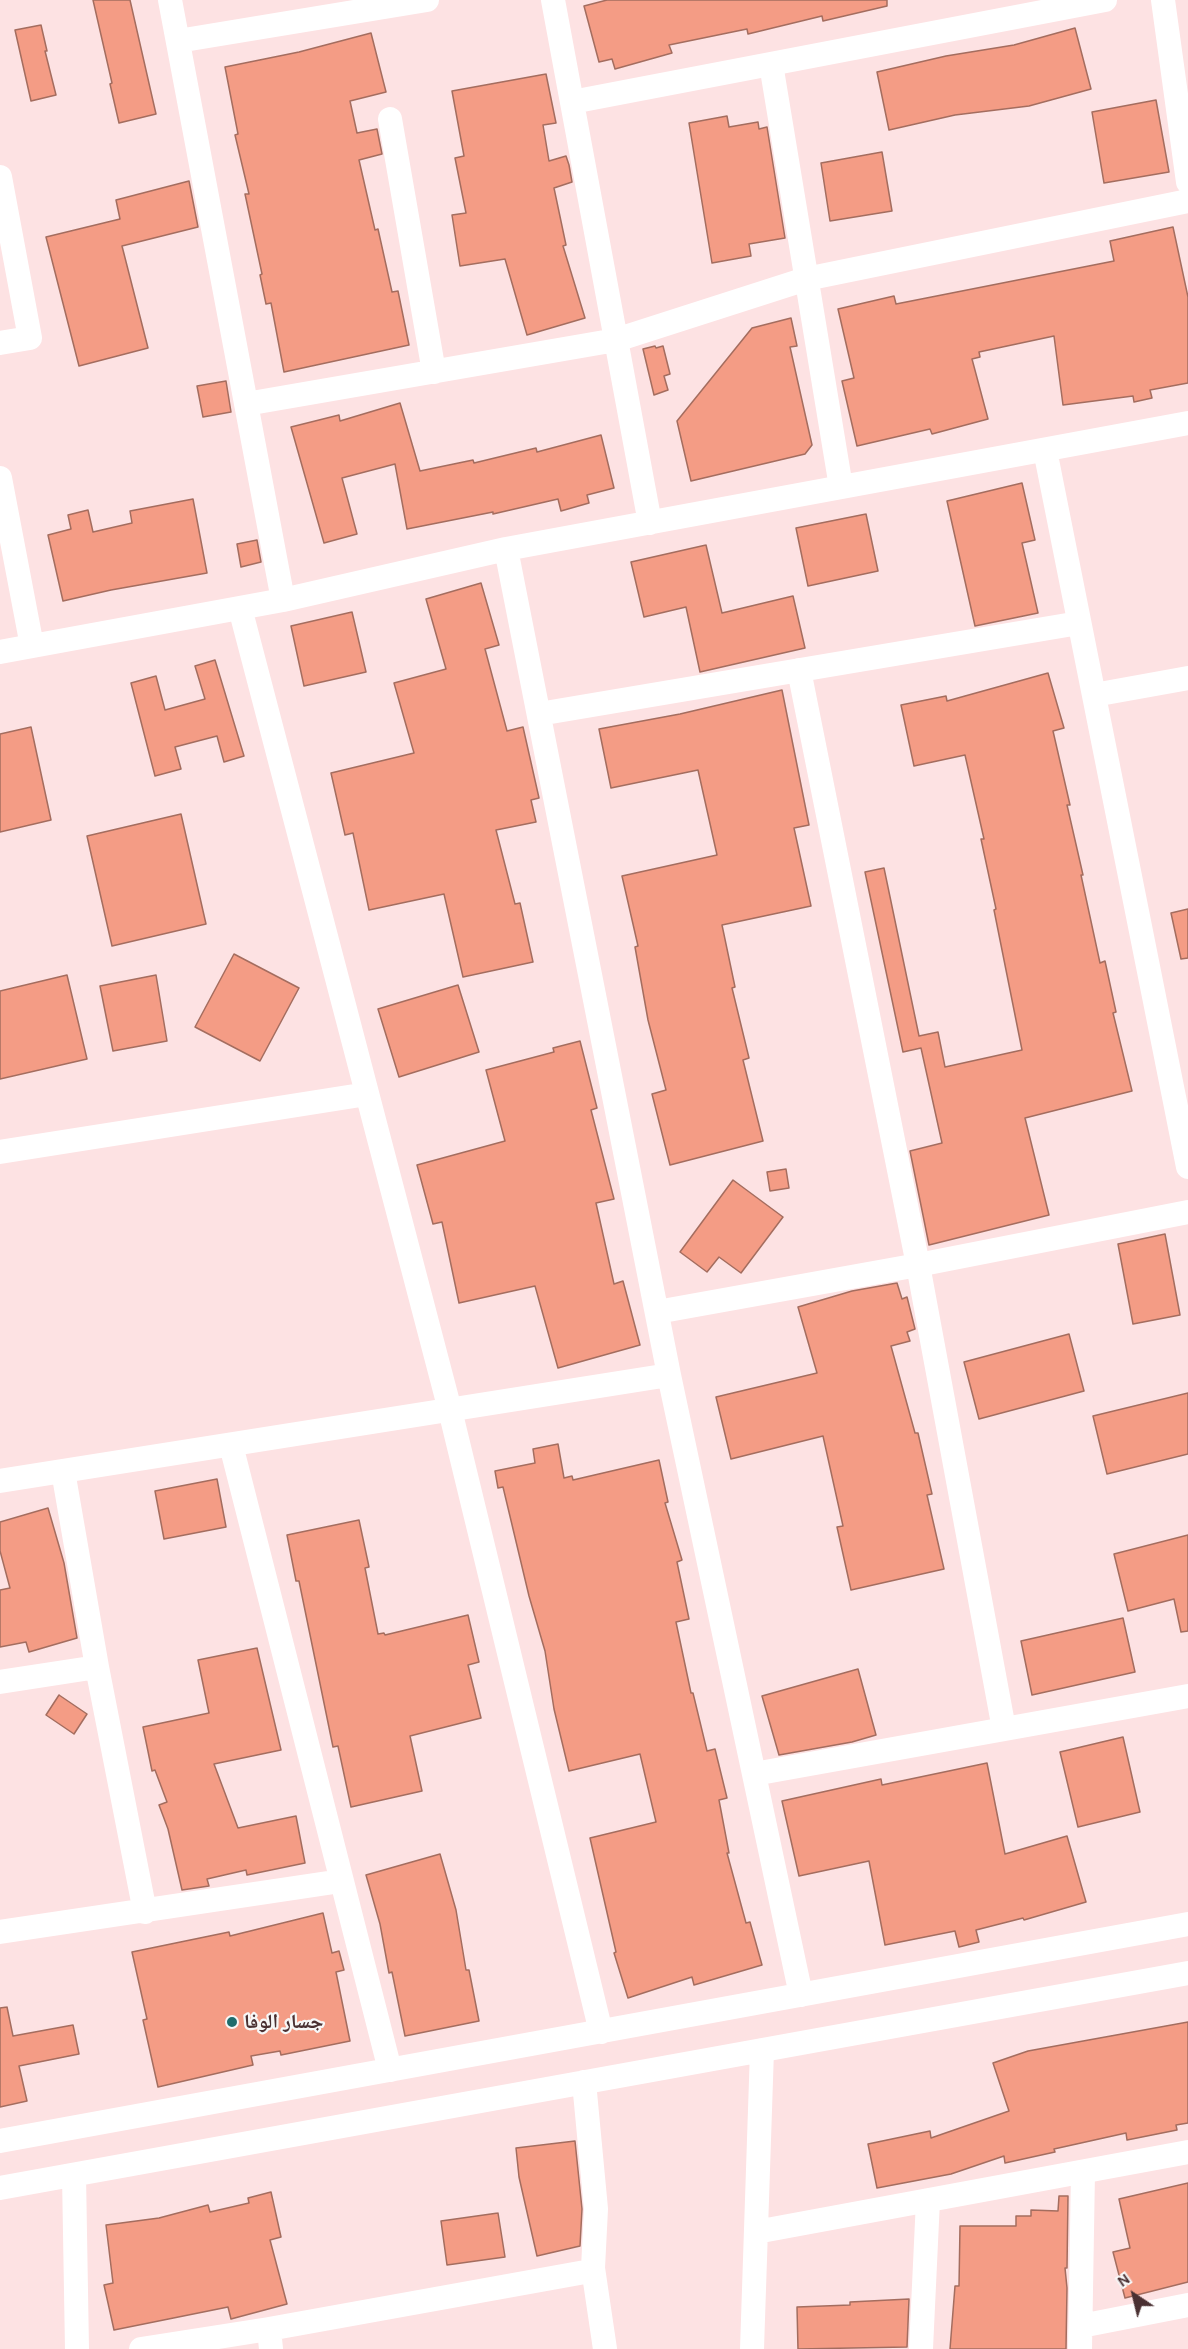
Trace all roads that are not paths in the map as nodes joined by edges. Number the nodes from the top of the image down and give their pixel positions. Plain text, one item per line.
1 (170, 0) edge
2 (427, 0) edge
3 (553, 0) edge
4 (1105, 0) edge
5 (1163, 0) edge
6 (986, 11) edge
7 (178, 41) junction
8 (771, 64) junction
9 (572, 102) junction
10 (390, 119) dead end
11 (0, 177) edge
12 (1188, 182) edge
13 (1188, 201) edge
14 (806, 279) junction
15 (616, 340) junction
16 (0, 344) edge
17 (434, 372) junction
18 (246, 404) junction
19 (1188, 423) edge
20 (1045, 450) junction
21 (0, 478) edge
22 (841, 488) junction
23 (650, 523) junction
24 (506, 549) junction
25 (283, 600) junction
26 (240, 608) junction
27 (1079, 623) junction
28 (32, 646) junction
29 (0, 652) edge
30 (799, 670) junction
31 (1188, 678) edge
32 (1094, 695) junction
33 (539, 714) junction
34 (368, 1094) junction
35 (1183, 1117) edge
36 (0, 1152) edge
37 (1188, 1167) edge
38 (1188, 1212) edge
39 (918, 1265) junction
40 (657, 1312) junction
41 (669, 1375) junction
42 (450, 1410) junction
43 (231, 1445) junction
44 (63, 1471) junction
45 (0, 1481) edge
46 (97, 1667) junction
47 (0, 1682) edge
48 (1188, 1696) edge
49 (1004, 1729) junction
50 (754, 1774) junction
51 (341, 1881) junction
52 (145, 1912) junction
53 (1188, 1924) edge
54 (0, 1932) edge
55 (1188, 1973) edge
56 (801, 1995) junction
57 (601, 2032) junction
58 (762, 2050) junction
59 (390, 2070) junction
60 (584, 2082) junction
61 (0, 2141) edge
62 (1188, 2152) edge
63 (1083, 2172) junction
64 (74, 2175) junction
65 (0, 2188) edge
66 (928, 2200) junction
67 (756, 2232) junction
68 (585, 2272) dead end
69 (1188, 2305) edge
70 (1081, 2337) edge
71 (270, 2339) edge
72 (77, 2349) edge
73 (141, 2349) edge
74 (605, 2349) edge
75 (752, 2349) edge
76 (921, 2349) edge

1 - 7 street
2 - 7 street
3 - 9 street
4 - 6 street
5 - 12 street
6 - 8 street
7 - 18 street
8 - 9 street
8 - 14 street
9 - 15 street
10 - 17 street
11 - 16 street
13 - 14 street
14 - 15 street
14 - 22 street
15 - 17 street
15 - 23 street
17 - 18 street
18 - 25 street
19 - 20 street
20 - 22 street
20 - 27 street
21 - 28 street
22 - 23 street
23 - 24 street
24 - 25 street
24 - 33 street
25 - 26 street
26 - 28 street
26 - 34 street
27 - 30 street
27 - 32 street
28 - 29 street
30 - 33 street
30 - 39 street
31 - 32 street
32 - 35 street
33 - 40 street
34 - 36 street
34 - 42 street
35 - 37 street
38 - 39 street
39 - 40 street
39 - 49 street
40 - 41 street
41 - 42 street
41 - 50 street
42 - 43 street
42 - 57 street
43 - 44 street
43 - 51 street
44 - 45 street
44 - 46 street
46 - 47 street
46 - 52 street
48 - 49 street
49 - 50 street
50 - 56 street
51 - 52 street
51 - 59 street
52 - 54 street
53 - 56 street
55 - 58 street
56 - 57 street
57 - 59 street
58 - 60 street
58 - 67 street
59 - 61 street
60 - 64 street
60 - 74 street
62 - 63 street
63 - 66 street
63 - 70 street
64 - 65 street
64 - 72 street
66 - 67 street
66 - 76 street
67 - 75 street
68 - 71 street
69 - 70 street
71 - 73 street

